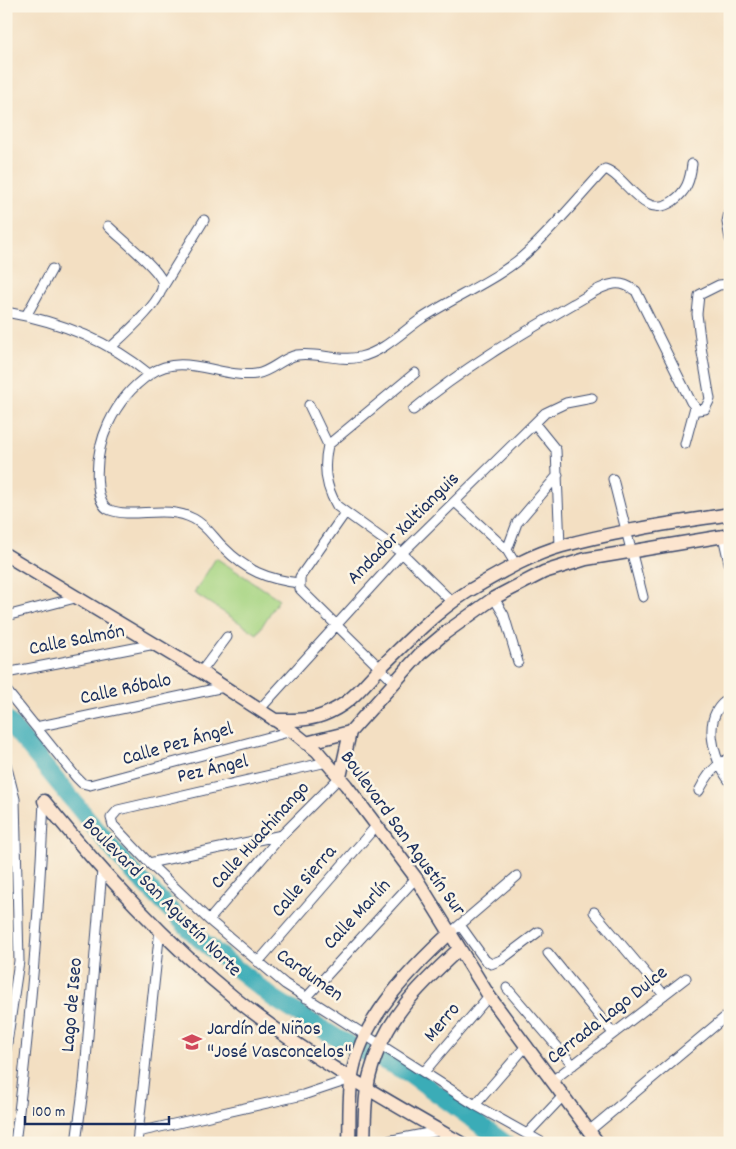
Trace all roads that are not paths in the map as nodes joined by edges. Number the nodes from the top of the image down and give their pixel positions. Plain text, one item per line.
1 (692, 164) dead end
2 (730, 208) edge
3 (204, 220) dead end
4 (108, 226) dead end
5 (730, 239) edge
6 (52, 269) dead end
7 (730, 284) edge
8 (163, 287) junction
9 (6, 312) edge
10 (26, 316) junction
11 (110, 348) junction
12 (414, 373) dead end
13 (149, 374) junction
14 (592, 398) dead end
15 (309, 404) dead end
16 (695, 407) junction
17 (413, 410) dead end
18 (535, 424) junction
19 (685, 444) dead end
20 (328, 445) junction
21 (558, 476) junction
22 (613, 479) dead end
23 (455, 502) junction
24 (345, 513) junction
25 (730, 514) edge
26 (626, 532) junction
27 (726, 535) edge
28 (560, 546) junction
29 (507, 550) junction
30 (632, 550) junction
31 (402, 553) junction
32 (6, 555) edge
33 (516, 565) junction
34 (730, 568) edge
35 (298, 584) junction
36 (79, 597) junction
37 (643, 597) dead end
38 (494, 598) junction
39 (452, 602) junction
40 (6, 616) edge
41 (336, 625) junction
42 (227, 637) dead end
43 (155, 644) junction
44 (518, 662) dead end
45 (381, 668) junction
46 (201, 672) junction
47 (6, 673) edge
48 (394, 682) junction
49 (224, 687) junction
50 (6, 690) edge
51 (730, 698) edge
52 (259, 710) junction
53 (274, 720) junction
54 (36, 727) junction
55 (292, 731) junction
56 (350, 732) junction
57 (306, 742) junction
58 (730, 758) edge
59 (327, 762) junction
60 (718, 763) junction
61 (6, 764) edge
62 (340, 777) junction
63 (730, 782) edge
64 (699, 791) dead end
65 (44, 801) joint
66 (111, 818) joint
67 (377, 825) junction
68 (282, 835) junction
69 (149, 863) junction
70 (102, 870) junction
71 (517, 876) dead end
72 (416, 878) junction
73 (594, 912) dead end
74 (209, 920) junction
75 (160, 928) junction
76 (456, 929) junction
77 (538, 932) dead end
78 (460, 949) junction
79 (548, 953) dead end
80 (258, 962) junction
81 (686, 978) dead end
82 (507, 988) dead end
83 (664, 995) junction
84 (489, 996) junction
85 (306, 998) junction
86 (730, 1013) edge
87 (613, 1033) junction
88 (365, 1038) junction
89 (527, 1045) junction
90 (379, 1047) junction
91 (6, 1050) edge
92 (573, 1066) junction
93 (424, 1072) junction
94 (352, 1079) junction
95 (552, 1081) junction
96 (367, 1088) junction
97 (563, 1096) junction
98 (474, 1105) junction
99 (440, 1130) junction
100 (589, 1131) junction
101 (138, 1132) junction
102 (527, 1134) junction
103 (15, 1143) edge
104 (76, 1143) edge
105 (137, 1143) edge
106 (349, 1143) edge
107 (364, 1143) edge
108 (377, 1143) edge
109 (461, 1143) edge
110 (543, 1143) edge
111 (598, 1143) edge

1 - 13 street
2 - 5 street
3 - 8 street
4 - 8 street
6 - 10 street
7 - 16 street
8 - 11 street
9 - 10 street
10 - 11 street
11 - 13 street
12 - 20 street
13 - 35 street
14 - 18 street, Andador Xaltianguis
15 - 20 street
16 - 17 street
16 - 19 street
18 - 21 street
18 - 23 street, Andador Xaltianguis
20 - 24 street
21 - 28 street
21 - 29 street
22 - 26 street
23 - 29 street
23 - 31 street, Andador Xaltianguis
24 - 31 street
24 - 35 street
25 - 26 main road
26 - 28 main road
26 - 30 street
27 - 30 main road
27 - 34 street
28 - 33 main road
29 - 33 street
30 - 37 street
30 - 38 main road
31 - 39 street
31 - 41 street, Andador Xaltianguis
32 - 36 main road, Boulevard San Agustín Sur
33 - 39 main road
35 - 41 street
36 - 40 street
36 - 43 main road, Boulevard San Agustín Sur
38 - 44 street
38 - 48 main road
39 - 45 main road
41 - 45 street
41 - 52 street, Andador Xaltianguis
42 - 46 street
43 - 46 main road, Boulevard San Agustín Sur
43 - 47 street, Calle Salmón
45 - 48 street
45 - 53 main road
46 - 49 main road, Boulevard San Agustín Sur
48 - 56 main road
49 - 52 main road, Boulevard San Agustín Sur
49 - 54 street, Calle Róbalo
50 - 54 street
51 - 60 street
52 - 53 main road, Boulevard San Agustín Sur
53 - 55 main road, Boulevard San Agustín Sur
54 - 55 street, Calle Pez Ángel
55 - 57 main road, Boulevard San Agustín Sur
56 - 57 main road
56 - 62 main road
57 - 59 main road, Boulevard San Agustín Sur
58 - 60 street
59 - 62 main road, Boulevard San Agustín Sur
59 - 66 street, Pez Ángel
60 - 63 street
60 - 64 street
61 - 91 street
62 - 67 main road, Boulevard San Agustín Sur
62 - 68 street, Calle Huachinango
65 - 70 main road, Boulevard San Agustín Norte
65 - 103 street
66 - 69 street, Cardumen
67 - 72 main road, Boulevard San Agustín Sur
67 - 80 street, Calle Sierra
68 - 69 street
68 - 74 street, Calle Huachinango
69 - 74 street, Cardumen
70 - 75 main road, Boulevard San Agustín Norte
70 - 104 street, Lago de Iseo
71 - 76 street
72 - 76 main road, Boulevard San Agustín Sur
72 - 85 street, Calle Marlín
73 - 83 street
74 - 80 street, Cardumen
75 - 94 main road, Boulevard San Agustín Norte
75 - 101 street
76 - 77 street
76 - 78 main road, Boulevard San Agustín Sur
76 - 88 main road
78 - 84 main road, Boulevard San Agustín Sur
78 - 90 main road
79 - 87 street
80 - 85 street, Cardumen
81 - 83 street, Cerrada Lago Dulce
82 - 92 street
83 - 87 street, Cerrada Lago Dulce
84 - 89 main road, Boulevard San Agustín Sur
84 - 93 street, Merro
85 - 88 street, Cardumen
86 - 100 street
87 - 92 street, Cerrada Lago Dulce
88 - 90 street, Cardumen
88 - 94 main road
89 - 95 main road, Boulevard San Agustín Sur
89 - 98 street
90 - 93 street, Cardumen
90 - 96 main road
92 - 95 street, Cerrada Lago Dulce
93 - 98 street, Cardumen
94 - 96 main road, Boulevard San Agustín Norte
94 - 101 street
94 - 106 main road
95 - 97 main road, Boulevard San Agustín Sur
96 - 99 main road, Boulevard San Agustín Norte
96 - 107 main road
97 - 100 main road, Boulevard San Agustín Sur
97 - 102 street
98 - 102 street, Cardumen
99 - 108 street
99 - 109 main road, Boulevard San Agustín Norte
100 - 111 main road, Boulevard San Agustín Sur
101 - 105 street
102 - 110 street, Cardumen

